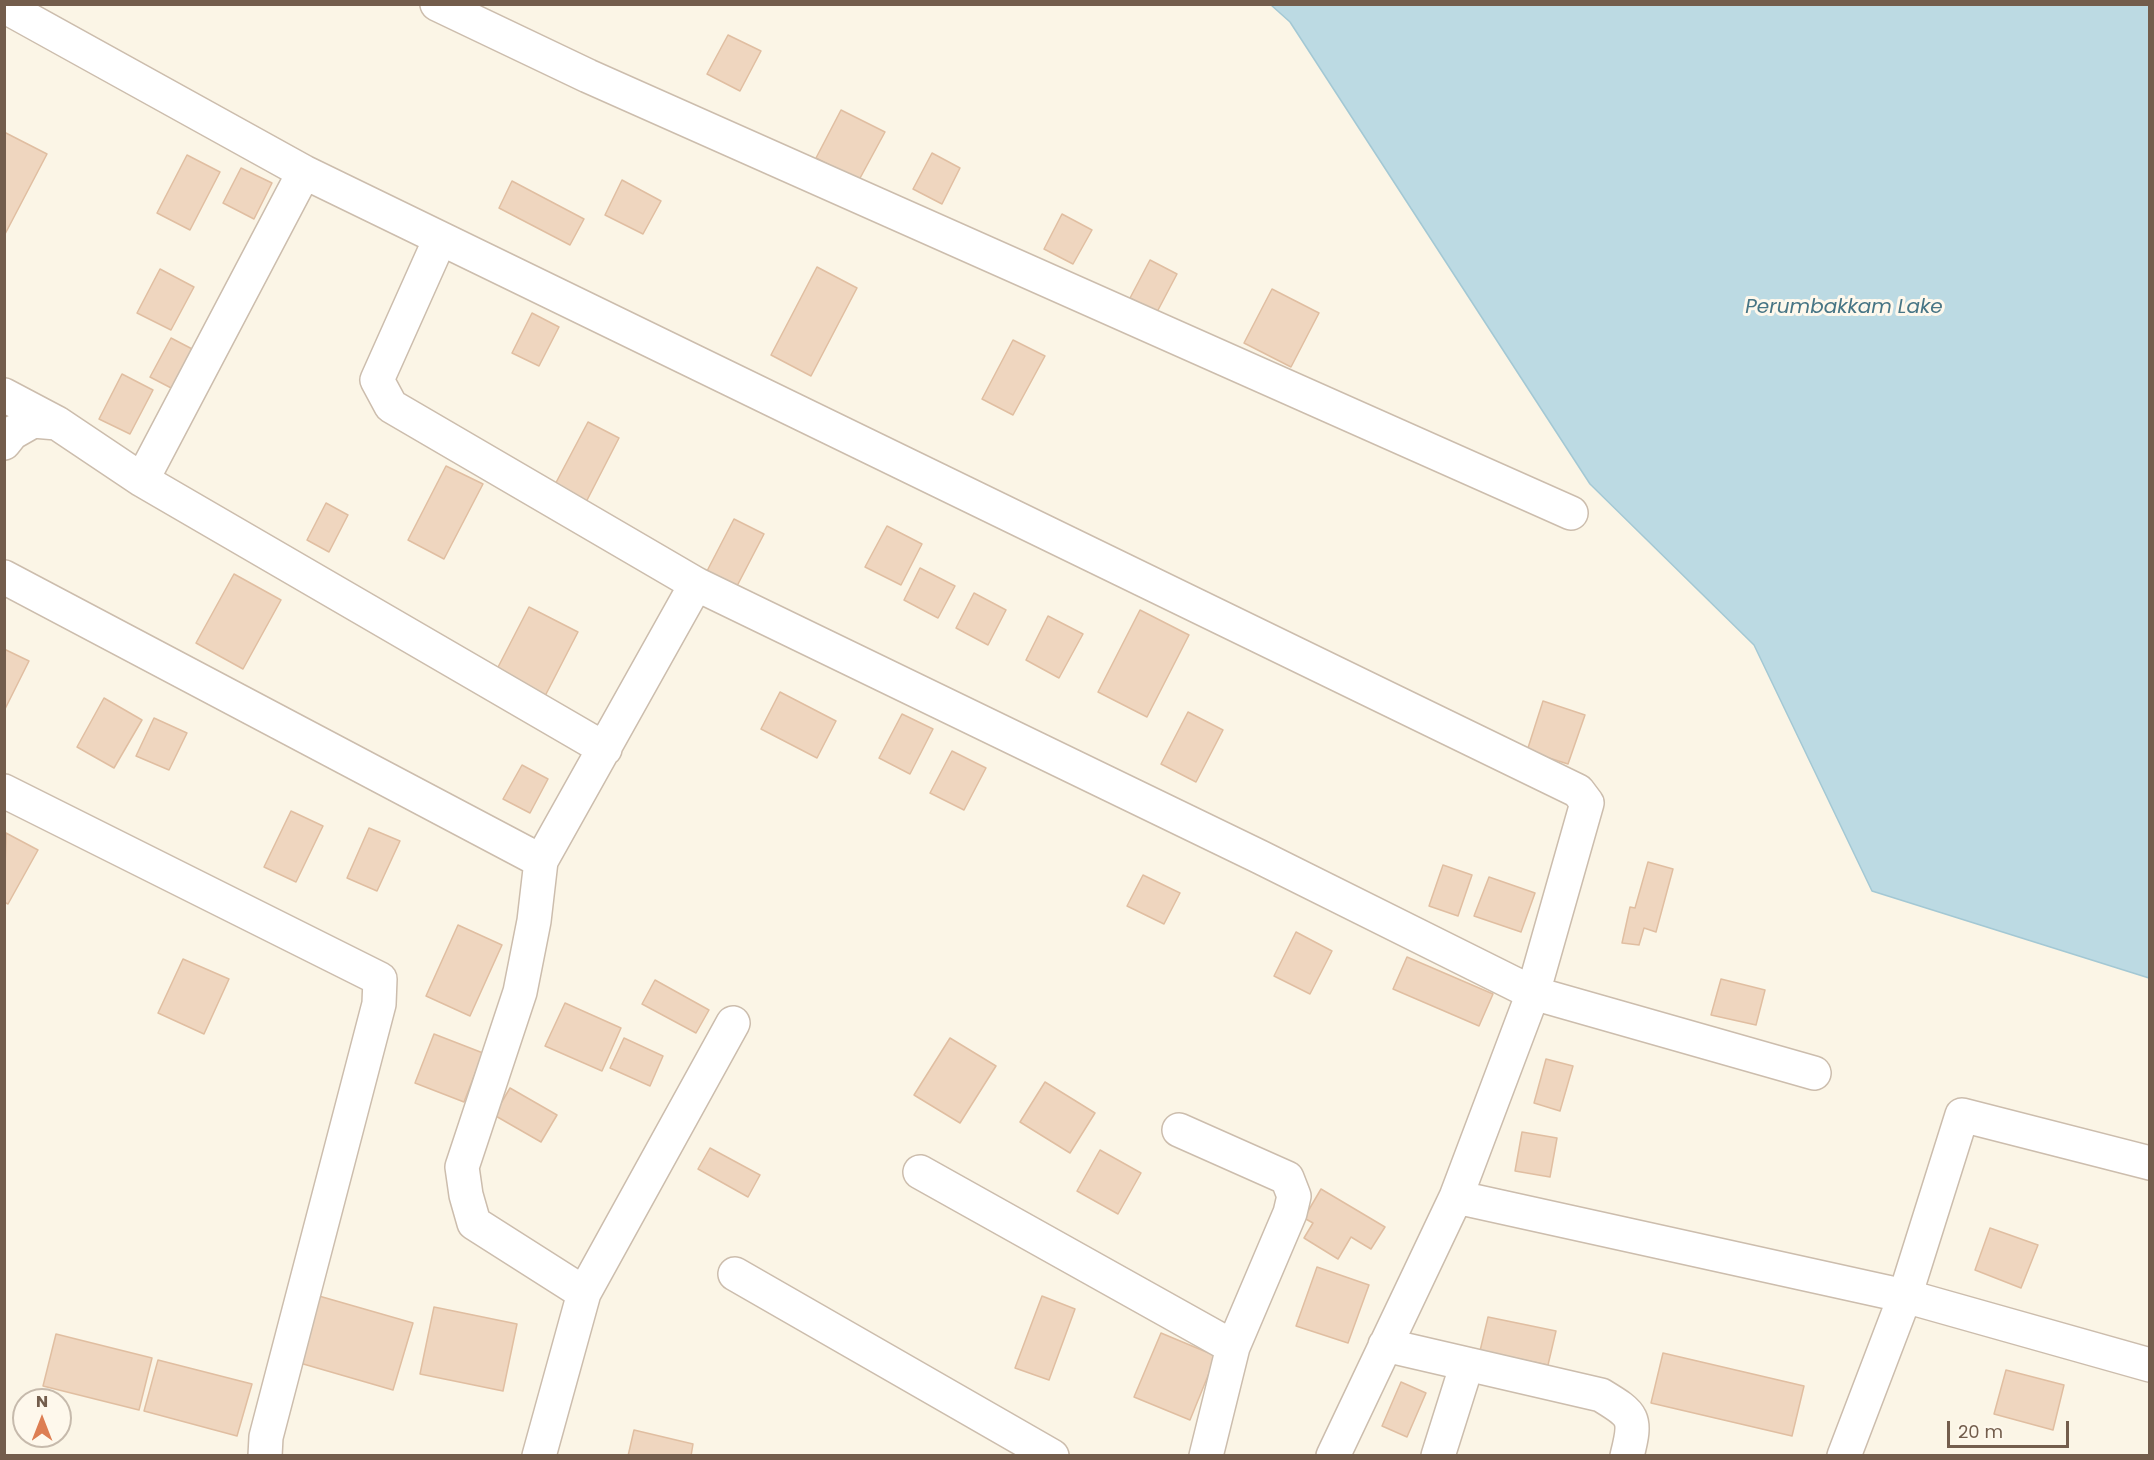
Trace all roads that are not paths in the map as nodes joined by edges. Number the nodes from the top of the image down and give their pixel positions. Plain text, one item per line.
1 (438, 4) edge
2 (4, 6) edge
3 (304, 172) junction
4 (440, 239) junction
5 (4, 395) edge
6 (57, 423) junction
7 (4, 443) edge
8 (142, 480) junction
9 (1571, 513) dead end
10 (4, 578) edge
11 (696, 584) junction
12 (605, 749) junction
13 (4, 791) edge
14 (541, 861) junction
15 (1533, 993) junction
16 (733, 1023) dead end
17 (1814, 1073) dead end
18 (1179, 1130) dead end
19 (2150, 1163) edge
20 (920, 1172) dead end
21 (1456, 1197) junction
22 (735, 1274) dead end
23 (584, 1293) junction
24 (1905, 1296) junction
25 (1385, 1346) junction
26 (1233, 1347) junction
27 (1467, 1364) junction
28 (2150, 1365) edge
29 (265, 1455) edge
30 (539, 1455) edge
31 (1052, 1455) edge
32 (1206, 1455) edge
33 (1333, 1455) edge
34 (1438, 1455) edge
35 (1627, 1455) edge
36 (1844, 1455) edge

1 - 9 street
2 - 3 street
3 - 4 street
3 - 8 street
4 - 11 street
4 - 15 street
5 - 6 street
6 - 7 street
6 - 8 street
8 - 12 street
10 - 14 street
11 - 12 street
11 - 15 street
12 - 14 street
13 - 29 street
14 - 23 street
15 - 17 street
15 - 21 street
16 - 23 street
18 - 26 street
19 - 24 street
20 - 26 street
21 - 24 street
21 - 25 street
22 - 31 street
23 - 30 street
24 - 28 street
24 - 36 street
25 - 27 street
25 - 33 street
26 - 32 street
27 - 34 street
27 - 35 street

